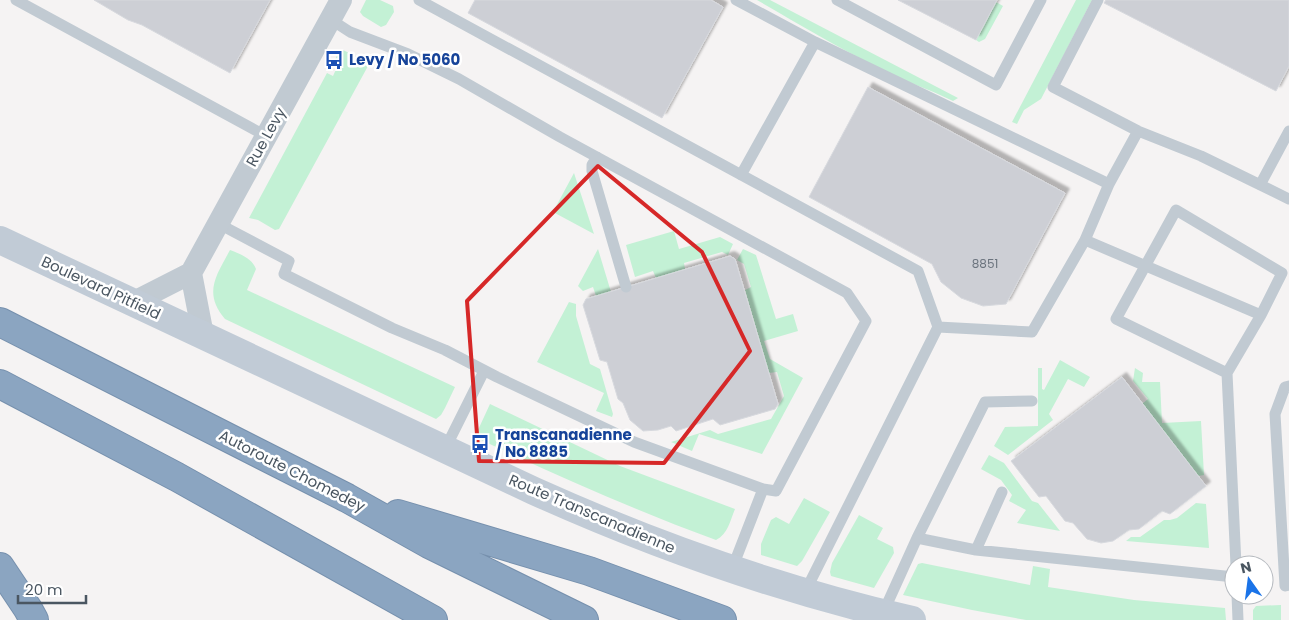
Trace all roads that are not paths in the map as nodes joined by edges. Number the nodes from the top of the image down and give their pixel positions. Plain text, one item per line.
1 (16, 0) edge
2 (419, 0) edge
3 (736, 0) edge
4 (837, 0) edge
5 (1041, 0) edge
6 (1098, 0) edge
7 (432, 3) edge
8 (335, 10) edge
9 (815, 42) junction
10 (1138, 131) junction
11 (1289, 131) edge
12 (266, 136) junction
13 (597, 157) junction
14 (741, 175) junction
15 (1109, 184) junction
16 (1260, 185) junction
17 (1289, 199) edge
18 (219, 224) junction
19 (0, 240) edge
20 (1085, 240) junction
21 (1145, 266) junction
22 (191, 273) junction
23 (626, 287) dead end
24 (134, 302) junction
25 (1262, 314) junction
26 (0, 322) edge
27 (938, 327) junction
28 (203, 336) junction
29 (484, 370) junction
30 (1227, 373) junction
31 (0, 384) edge
32 (1289, 386) edge
33 (1032, 401) dead end
34 (445, 449) junction
35 (763, 489) junction
36 (1002, 492) dead end
37 (346, 498) junction
38 (917, 538) junction
39 (976, 550) junction
40 (1236, 555) edge
41 (0, 567) edge
42 (732, 569) junction
43 (1224, 576) edge
44 (1289, 585) edge
45 (805, 592) junction
46 (1237, 605) edge
47 (884, 613) junction
48 (34, 620) edge
49 (434, 620) edge
50 (584, 620) edge
51 (722, 620) edge
52 (912, 620) edge
53 (1238, 620) edge

1 - 12 lane
2 - 7 lane
3 - 9 lane
4 - 5 lane
6 - 10 lane
7 - 14 lane
8 - 12 street, Rue Levy
8 - 13 lane
9 - 14 lane
9 - 15 lane
10 - 15 lane
10 - 16 lane
11 - 16 lane
12 - 18 street, Rue Levy
13 - 23 lane
13 - 35 lane
14 - 27 lane
15 - 20 lane
16 - 17 lane
18 - 22 street, Rue Levy
18 - 29 lane
19 - 24 main road, Boulevard Pitfield
20 - 21 lane
20 - 27 lane
21 - 25 lane
21 - 25 lane
21 - 30 lane
22 - 24 street
22 - 28 street
24 - 28 main road, Boulevard Pitfield
25 - 30 lane
26 - 37 highway, Autoroute Chomedey
27 - 45 lane
28 - 34 main road, Route Transcanadienne
29 - 34 lane
29 - 35 lane
30 - 40 lane
31 - 49 highway
32 - 44 lane
33 - 38 lane
34 - 42 main road, Route Transcanadienne
35 - 42 lane
36 - 39 lane
37 - 50 highway, Autoroute Chomedey
37 - 51 highway
38 - 39 lane
38 - 47 lane
39 - 43 lane
41 - 48 highway
42 - 45 main road, Route Transcanadienne
45 - 47 main road, Route Transcanadienne
46 - 53 lane
47 - 52 main road, Route Transcanadienne

